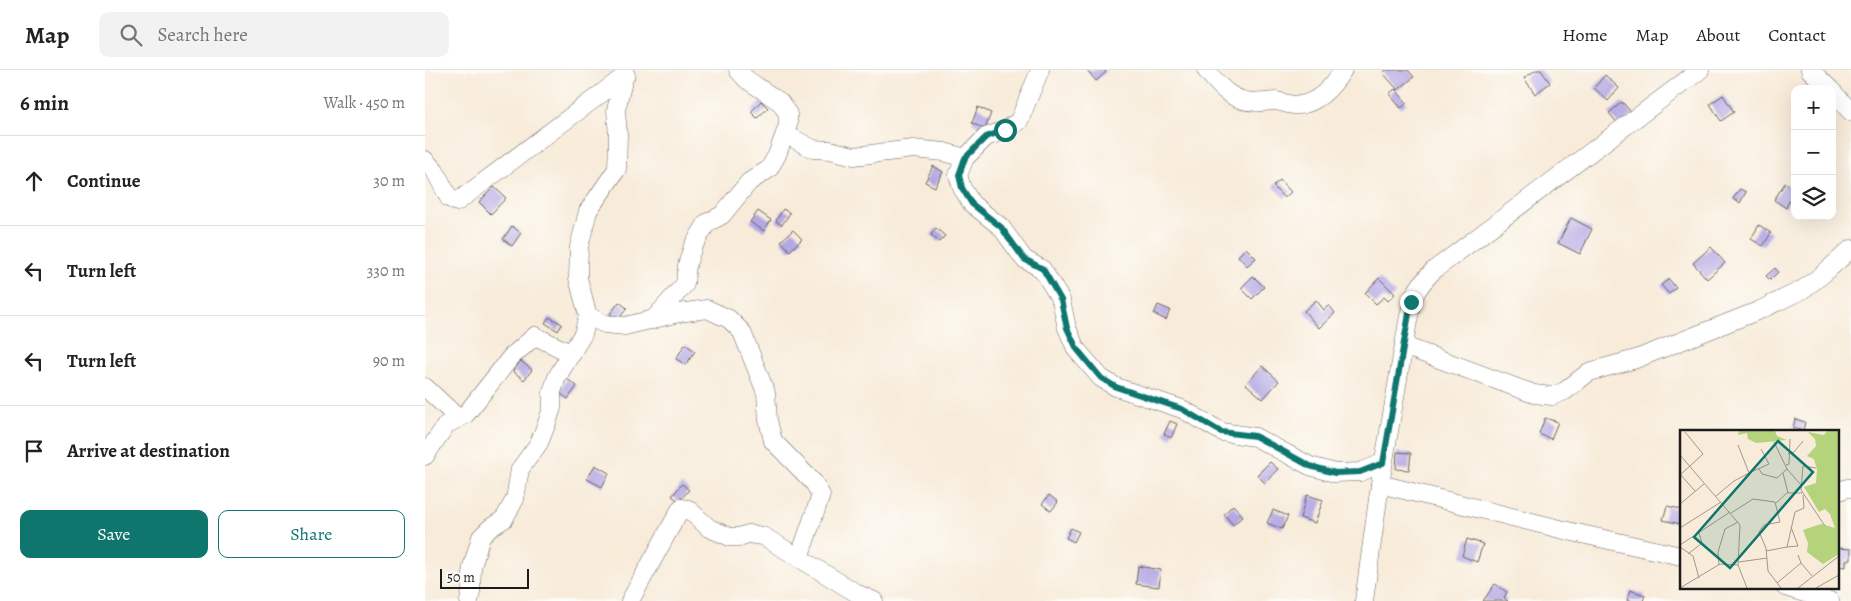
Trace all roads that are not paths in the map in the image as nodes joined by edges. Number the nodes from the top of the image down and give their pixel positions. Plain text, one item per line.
1 (738, 70) edge
2 (1040, 70) edge
3 (1206, 70) edge
4 (1343, 70) edge
5 (1700, 70) edge
6 (1810, 70) edge
7 (628, 74) edge
8 (1826, 85) edge
9 (1836, 96) edge
10 (1851, 112) edge
11 (785, 134) junction
12 (965, 158) junction
13 (425, 160) edge
14 (1851, 249) edge
15 (588, 316) junction
16 (653, 320) junction
17 (1404, 346) junction
18 (572, 354) junction
19 (425, 387) edge
20 (458, 418) junction
21 (425, 456) edge
22 (1383, 463) junction
23 (1380, 484) junction
24 (1851, 488) edge
25 (1839, 491) edge
26 (1680, 556) edge
27 (799, 558) junction
28 (1787, 588) edge
29 (469, 601) edge
30 (630, 601) edge
31 (874, 601) edge
32 (1364, 601) edge
33 (1831, 601) edge

1 - 11 street
2 - 12 street
3 - 4 street
5 - 17 street
6 - 8 street
7 - 13 street
7 - 15 street
9 - 10 street
11 - 12 street
11 - 16 street
12 - 22 street
14 - 17 street
15 - 16 street
15 - 18 street
16 - 27 street
17 - 22 street
18 - 20 street
18 - 29 street
19 - 20 street
20 - 21 street
22 - 23 street
23 - 26 street
23 - 32 street
24 - 25 street
27 - 30 street
27 - 31 street
28 - 33 street

